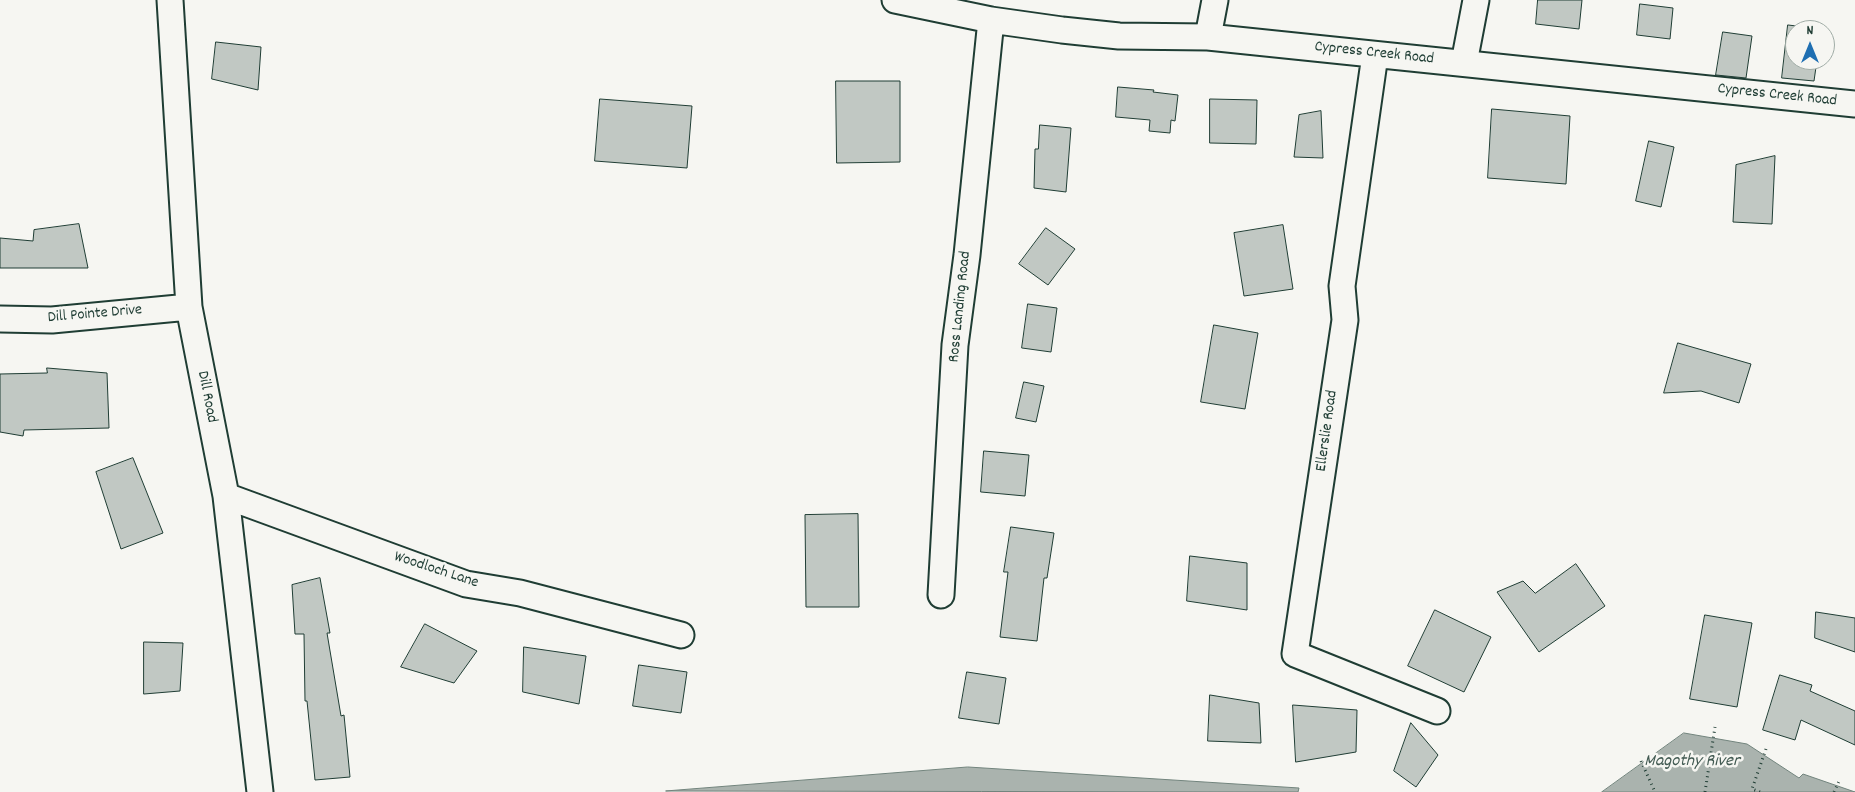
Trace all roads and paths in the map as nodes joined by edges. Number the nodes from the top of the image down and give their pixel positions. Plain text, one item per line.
1 (170, 0) edge
2 (895, 0) edge
3 (1215, 0) edge
4 (1476, 0) edge
5 (991, 20) junction
6 (1208, 37) junction
7 (1375, 55) junction
8 (1464, 63) junction
9 (1855, 104) edge
10 (189, 307) junction
11 (0, 320) edge
12 (226, 496) junction
13 (941, 595) dead end
14 (681, 635) dead end
15 (1438, 711) dead end
16 (1715, 726) dead end
17 (1766, 749) dead end
18 (1641, 761) dead end
19 (1840, 779) dead end
20 (260, 792) edge
21 (1655, 792) edge
22 (1705, 792) edge
23 (1760, 792) edge
24 (1834, 792) edge

1 - 10 street, Dill Road
2 - 5 street, Cypress Creek Road
3 - 6 street
4 - 8 street
5 - 6 street, Cypress Creek Road
5 - 13 street, Ross Landing Road
6 - 7 street, Cypress Creek Road
7 - 8 street, Cypress Creek Road
7 - 15 street, Ellerslie Road
8 - 9 street, Cypress Creek Road
10 - 11 street, Dill Pointe Drive
10 - 12 street, Dill Road
12 - 14 street, Woodloch Lane
12 - 20 street, Dill Road
16 - 22 path
17 - 23 path
18 - 21 path
19 - 24 path

